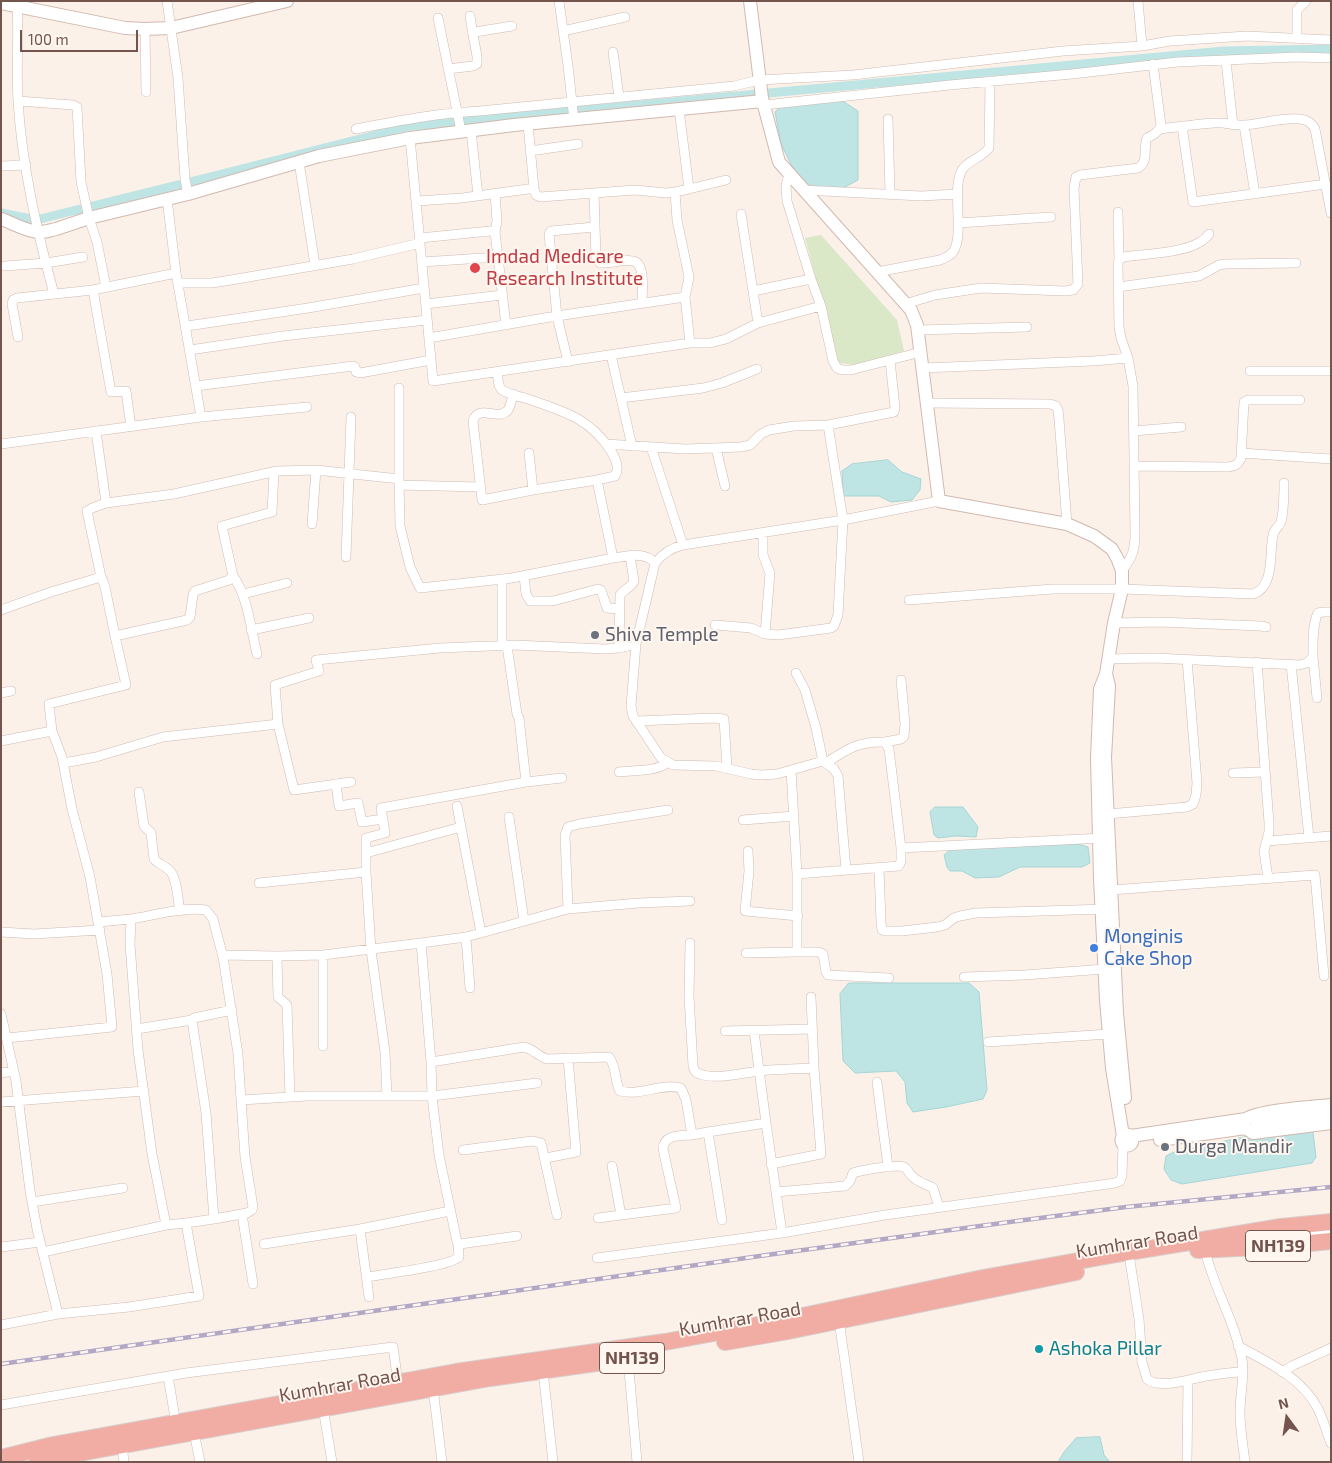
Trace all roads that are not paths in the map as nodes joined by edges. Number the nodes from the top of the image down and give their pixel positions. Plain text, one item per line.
1 (167, 1) edge
2 (287, 1) edge
3 (559, 1) edge
4 (750, 1) edge
5 (1138, 1) edge
6 (1306, 1) edge
7 (1, 3) edge
8 (18, 4) edge
9 (470, 16) dead end
10 (625, 17) dead end
11 (438, 18) dead end
12 (512, 26) dead end
13 (171, 28) junction
14 (145, 29) junction
15 (564, 31) junction
16 (473, 34) junction
17 (1297, 39) junction
18 (1331, 40) edge
19 (1142, 46) junction
20 (613, 52) dead end
21 (1331, 58) edge
22 (1226, 61) junction
23 (1153, 64) junction
24 (448, 68) junction
25 (990, 81) junction
26 (760, 82) junction
27 (146, 92) dead end
28 (619, 97) junction
29 (18, 101) junction
30 (763, 101) junction
31 (679, 109) junction
32 (573, 111) junction
33 (458, 114) junction
34 (888, 119) dead end
35 (528, 124) junction
36 (1233, 125) junction
37 (1244, 125) junction
38 (1182, 126) junction
39 (356, 129) dead end
40 (1160, 129) junction
41 (465, 131) junction
42 (410, 138) junction
43 (578, 144) dead end
44 (530, 151) junction
45 (299, 162) junction
46 (26, 165) junction
47 (1, 166) edge
48 (789, 174) junction
49 (726, 180) dead end
50 (1326, 184) junction
51 (534, 189) junction
52 (689, 189) junction
53 (804, 190) junction
54 (188, 192) junction
55 (594, 192) junction
56 (676, 192) junction
57 (494, 193) junction
58 (890, 194) junction
59 (958, 194) junction
60 (1255, 194) junction
61 (478, 196) junction
62 (167, 199) junction
63 (416, 201) junction
64 (1118, 212) dead end
65 (1331, 213) edge
66 (741, 214) dead end
67 (1051, 217) dead end
68 (89, 218) junction
69 (1, 219) edge
70 (958, 223) junction
71 (594, 227) junction
72 (38, 232) junction
73 (495, 232) junction
74 (1209, 234) dead end
75 (420, 240) junction
76 (83, 257) dead end
77 (498, 257) junction
78 (1119, 260) junction
79 (422, 262) junction
80 (1296, 263) dead end
81 (46, 264) junction
82 (5, 266) dead end
83 (315, 266) junction
84 (877, 272) junction
85 (176, 273) junction
86 (811, 279) junction
87 (178, 283) junction
88 (106, 287) junction
89 (424, 288) junction
90 (1118, 288) junction
91 (93, 290) junction
92 (753, 291) junction
93 (54, 294) junction
94 (502, 295) junction
95 (684, 297) junction
96 (642, 302) junction
97 (426, 304) junction
98 (905, 304) junction
99 (821, 306) junction
100 (557, 316) junction
101 (427, 320) junction
102 (758, 324) junction
103 (506, 325) junction
104 (186, 326) junction
105 (1027, 327) dead end
106 (918, 330) junction
107 (18, 337) dead end
108 (429, 338) junction
109 (690, 343) junction
110 (190, 350) junction
111 (921, 352) junction
112 (612, 355) junction
113 (1128, 358) junction
114 (431, 360) junction
115 (890, 360) junction
116 (568, 362) junction
117 (923, 368) junction
118 (757, 369) dead end
119 (1250, 371) dead end
120 (1331, 371) edge
121 (497, 372) junction
122 (196, 386) junction
123 (399, 388) dead end
124 (513, 394) junction
125 (621, 398) junction
126 (1300, 400) dead end
127 (927, 403) junction
128 (307, 407) dead end
129 (201, 417) junction
130 (351, 417) dead end
131 (828, 425) junction
132 (130, 426) junction
133 (1182, 427) dead end
134 (96, 431) junction
135 (1134, 431) junction
136 (1, 444) edge
137 (606, 444) junction
138 (632, 446) junction
139 (651, 447) junction
140 (716, 448) junction
141 (529, 453) dead end
142 (1241, 453) junction
143 (1331, 458) edge
144 (1134, 466) junction
145 (316, 470) junction
146 (274, 472) junction
147 (350, 474) junction
148 (597, 480) junction
149 (399, 482) junction
150 (1284, 483) dead end
151 (725, 486) dead end
152 (480, 488) junction
153 (533, 490) junction
154 (939, 501) junction
155 (106, 503) junction
156 (843, 520) junction
157 (312, 524) dead end
158 (1067, 524) junction
159 (764, 533) junction
160 (683, 545) junction
161 (346, 556) dead end
162 (630, 556) junction
163 (613, 558) junction
164 (655, 563) junction
165 (1122, 571) junction
166 (233, 576) junction
167 (524, 576) junction
168 (100, 577) junction
169 (502, 579) junction
170 (287, 582) dead end
171 (1122, 589) junction
172 (243, 594) junction
173 (909, 600) dead end
174 (620, 609) junction
175 (1, 610) edge
176 (1331, 612) edge
177 (309, 618) dead end
178 (1114, 623) junction
179 (715, 625) dead end
180 (1266, 627) dead end
181 (251, 630) junction
182 (765, 634) junction
183 (115, 636) junction
184 (636, 644) junction
185 (504, 646) junction
186 (619, 648) junction
187 (256, 654) dead end
188 (1313, 657) junction
189 (1108, 659) junction
190 (1187, 659) junction
191 (1256, 662) junction
192 (1291, 664) junction
193 (796, 673) dead end
194 (1106, 674) junction
195 (901, 680) dead end
196 (11, 691) dead end
197 (1, 693) edge
198 (1317, 698) dead end
199 (636, 721) junction
200 (278, 724) junction
201 (52, 731) junction
202 (1, 741) edge
203 (885, 742) junction
204 (825, 762) junction
205 (64, 763) junction
206 (667, 763) junction
207 (728, 768) junction
208 (791, 770) junction
209 (619, 772) dead end
210 (1265, 772) junction
211 (1233, 773) dead end
212 (562, 778) dead end
213 (351, 782) dead end
214 (526, 782) junction
215 (336, 784) junction
216 (139, 792) dead end
217 (457, 806) dead end
218 (668, 810) dead end
219 (1108, 814) junction
220 (794, 816) junction
221 (509, 817) dead end
222 (383, 819) junction
223 (743, 820) dead end
224 (461, 827) junction
225 (1331, 836) edge
226 (1104, 838) junction
227 (1309, 838) junction
228 (1267, 841) junction
229 (901, 848) junction
230 (748, 851) dead end
231 (366, 854) junction
232 (880, 868) junction
233 (846, 870) junction
234 (366, 872) junction
235 (797, 874) junction
236 (1268, 878) junction
237 (259, 883) dead end
238 (1111, 890) junction
239 (690, 901) dead end
240 (568, 909) junction
241 (1107, 909) junction
242 (180, 911) junction
243 (798, 916) junction
244 (132, 919) junction
245 (524, 921) junction
246 (99, 926) junction
247 (1, 932) edge
248 (481, 933) junction
249 (466, 937) junction
250 (421, 943) junction
251 (690, 943) dead end
252 (371, 950) junction
253 (746, 952) dead end
254 (797, 952) junction
255 (222, 955) junction
256 (323, 955) junction
257 (277, 956) junction
258 (1105, 969) junction
259 (1324, 976) dead end
260 (964, 977) dead end
261 (889, 978) dead end
262 (470, 988) dead end
263 (811, 997) dead end
264 (232, 1010) junction
265 (1, 1015) edge
266 (192, 1020) junction
267 (137, 1029) junction
268 (812, 1029) junction
269 (725, 1031) dead end
270 (754, 1031) junction
271 (1109, 1034) junction
272 (6, 1038) junction
273 (988, 1042) dead end
274 (323, 1046) dead end
275 (568, 1058) junction
276 (431, 1062) junction
277 (814, 1068) junction
278 (14, 1071) junction
279 (759, 1071) junction
280 (1, 1072) edge
281 (877, 1082) dead end
282 (537, 1084) dead end
283 (144, 1091) junction
284 (387, 1095) junction
285 (432, 1096) junction
286 (290, 1097) junction
287 (241, 1100) junction
288 (19, 1101) junction
289 (1, 1102) edge
290 (1331, 1105) edge
291 (1331, 1114) edge
292 (766, 1123) junction
293 (1252, 1123) junction
294 (1331, 1123) edge
295 (708, 1132) junction
296 (692, 1134) junction
297 (1128, 1139) junction
298 (463, 1150) dead end
299 (546, 1158) junction
300 (771, 1164) junction
301 (612, 1166) dead end
302 (888, 1167) junction
303 (123, 1188) dead end
304 (776, 1192) junction
305 (32, 1202) junction
306 (939, 1207) junction
307 (450, 1211) junction
308 (242, 1214) junction
309 (557, 1215) dead end
310 (621, 1215) junction
311 (598, 1218) dead end
312 (214, 1219) junction
313 (722, 1220) dead end
314 (1331, 1222) edge
315 (186, 1223) junction
316 (166, 1225) junction
317 (360, 1229) junction
318 (1331, 1232) edge
319 (782, 1233) junction
320 (517, 1236) dead end
321 (1331, 1241) edge
322 (40, 1242) junction
323 (1236, 1242) junction
324 (264, 1244) dead end
325 (458, 1244) junction
326 (1, 1247) edge
327 (1205, 1250) junction
328 (43, 1252) junction
329 (597, 1258) dead end
330 (1130, 1261) junction
331 (367, 1276) junction
332 (253, 1284) dead end
333 (369, 1297) dead end
334 (877, 1306) junction
335 (58, 1314) junction
336 (840, 1320) junction
337 (1, 1325) edge
338 (1238, 1346) junction
339 (1331, 1348) edge
340 (627, 1353) junction
341 (517, 1369) junction
342 (542, 1372) junction
343 (1242, 1372) junction
344 (1282, 1372) junction
345 (168, 1376) junction
346 (1188, 1380) junction
347 (398, 1383) junction
348 (433, 1388) junction
349 (1, 1405) edge
350 (323, 1408) junction
351 (176, 1424) junction
352 (193, 1426) junction
353 (1331, 1443) edge
354 (122, 1445) junction
355 (1, 1458) edge
356 (44, 1461) edge
357 (124, 1462) edge
358 (200, 1462) edge
359 (332, 1462) edge
360 (442, 1462) edge
361 (553, 1462) edge
362 (637, 1462) edge
363 (859, 1462) edge
364 (1187, 1462) edge
365 (1244, 1462) edge

1 - 13 street
2 - 13 main road
3 - 15 street
4 - 26 main road
5 - 19 street
6 - 17 street
7 - 8 main road
8 - 14 main road
8 - 29 street
9 - 16 street
10 - 15 street
11 - 24 street
12 - 16 street
13 - 14 main road
13 - 54 street
14 - 27 street
15 - 32 street
16 - 24 street
17 - 18 street
17 - 19 street
19 - 26 street
20 - 28 street
21 - 22 street
22 - 23 street
22 - 36 street
23 - 25 street
23 - 40 street
24 - 33 street
25 - 30 street
25 - 59 street
26 - 28 street
26 - 30 main road
28 - 32 street
29 - 46 street
29 - 68 street
30 - 31 main road
30 - 48 main road
31 - 32 main road
31 - 52 street
32 - 33 street
32 - 35 main road
33 - 39 street
33 - 41 street
34 - 58 street
35 - 41 main road
35 - 44 street
36 - 37 street
36 - 38 street
37 - 50 street
37 - 60 street
38 - 40 street
38 - 60 street
40 - 98 street
41 - 42 main road
41 - 61 street
42 - 45 main road
42 - 63 street
43 - 44 street
44 - 51 street
45 - 54 main road
45 - 83 street
46 - 47 street
46 - 72 street
48 - 53 main road
48 - 86 street
49 - 52 street
50 - 60 street
50 - 65 street
51 - 55 street
51 - 57 street
52 - 56 street
53 - 58 street
53 - 84 main road
54 - 62 main road
55 - 56 street
55 - 71 street
56 - 95 street
57 - 61 street
57 - 73 street
58 - 59 street
59 - 70 street
61 - 63 street
62 - 68 main road
62 - 85 street
63 - 75 street
64 - 78 street
66 - 92 street
67 - 70 street
68 - 72 main road
68 - 88 street
69 - 72 main road
70 - 84 street
71 - 96 street
71 - 100 street
72 - 81 street
73 - 75 street
73 - 77 street
74 - 78 street
75 - 79 street
75 - 83 street
76 - 81 street
77 - 79 street
77 - 94 street
78 - 90 street
79 - 89 street
80 - 90 street
81 - 82 street
81 - 93 street
83 - 87 street
84 - 98 main road
85 - 87 street
85 - 88 street
86 - 92 street
86 - 99 street
87 - 104 street
88 - 91 street
89 - 97 street
89 - 104 street
90 - 113 street
91 - 93 street
91 - 132 street
92 - 102 street
93 - 107 street
94 - 97 street
94 - 103 street
95 - 96 street
95 - 109 street
96 - 100 street
97 - 101 street
98 - 106 main road
99 - 102 street
99 - 115 street
100 - 103 street
100 - 116 street
101 - 108 street
101 - 110 street
102 - 109 street
103 - 108 street
104 - 110 street
105 - 106 street
106 - 111 main road
108 - 114 street
109 - 112 street
110 - 122 street
111 - 115 street
111 - 117 main road
112 - 116 street
112 - 125 street
113 - 117 street
113 - 135 street
114 - 121 street
114 - 122 street
115 - 131 street
116 - 121 street
117 - 127 main road
118 - 125 street
119 - 120 street
121 - 124 street
122 - 129 street
123 - 149 street
124 - 137 street
124 - 152 street
125 - 138 street
126 - 142 street
127 - 154 main road
127 - 158 street
128 - 129 street
129 - 132 street
130 - 147 street
131 - 140 street
131 - 156 street
132 - 134 street
133 - 135 street
134 - 136 street
134 - 155 street
135 - 144 street
137 - 138 street
137 - 148 street
138 - 139 street
139 - 140 street
139 - 160 street
140 - 151 street
141 - 153 street
142 - 143 street
142 - 144 street
144 - 165 street
145 - 146 street
145 - 147 street
145 - 157 street
146 - 155 street
146 - 166 street
147 - 149 street
147 - 161 street
148 - 153 street
148 - 163 street
149 - 152 street
149 - 169 street
150 - 171 street
152 - 153 street
154 - 156 street
154 - 158 main road
155 - 168 street
156 - 159 street
156 - 182 street
158 - 165 main road
159 - 160 street
159 - 182 street
160 - 164 street
162 - 163 street
162 - 164 street
162 - 174 street
163 - 167 street
164 - 184 street
165 - 171 main road
166 - 172 street
166 - 183 street
167 - 169 street
167 - 174 street
168 - 175 street
168 - 183 street
169 - 185 street
170 - 172 street
171 - 173 street
171 - 178 main road
172 - 181 street
174 - 186 street
176 - 188 street
177 - 181 street
178 - 180 street
178 - 189 main road
179 - 182 street
181 - 187 street
183 - 201 street
184 - 186 street
184 - 199 street
185 - 186 street
185 - 200 street
185 - 214 street
188 - 192 street
188 - 198 street
189 - 190 street
189 - 194 main road
190 - 191 street
190 - 219 street
191 - 192 street
191 - 210 street
192 - 227 street
193 - 204 street
194 - 219 main road
194 - 226 main road
195 - 203 street
196 - 197 street
199 - 206 street
199 - 207 street
200 - 205 street
200 - 215 street
201 - 202 street
201 - 205 street
203 - 204 street
203 - 229 street
204 - 208 street
204 - 233 street
205 - 246 street
206 - 207 street
206 - 209 street
207 - 208 street
208 - 220 street
210 - 211 street
210 - 228 street
212 - 214 street
213 - 215 street
214 - 222 street
215 - 222 street
216 - 242 street
217 - 224 street
218 - 240 street
219 - 226 main road
220 - 223 street
220 - 235 street
221 - 245 street
222 - 231 street
224 - 231 street
224 - 248 street
225 - 227 street
226 - 229 street
226 - 238 main road
226 - 241 main road
227 - 228 street
228 - 236 street
229 - 232 street
230 - 243 street
231 - 234 street
232 - 233 street
232 - 241 street
233 - 235 street
234 - 237 street
234 - 252 street
235 - 243 street
236 - 238 street
236 - 259 street
238 - 241 main road
239 - 240 street
240 - 245 street
241 - 258 main road
241 - 297 main road
242 - 244 street
242 - 255 street
243 - 254 street
244 - 246 street
244 - 267 street
245 - 248 street
246 - 247 street
246 - 272 street
248 - 249 street
249 - 250 street
249 - 262 street
250 - 252 street
250 - 276 street
251 - 279 street
252 - 256 street
252 - 284 street
253 - 254 street
254 - 261 street
255 - 257 street
255 - 264 street
256 - 257 street
256 - 274 street
257 - 286 street
258 - 260 street
258 - 271 main road
263 - 268 street
264 - 266 street
264 - 287 street
265 - 272 street
266 - 267 street
266 - 312 street
267 - 283 street
268 - 270 street
268 - 277 street
269 - 270 street
270 - 279 street
271 - 273 street
271 - 297 main road
272 - 278 street
275 - 276 street
275 - 296 street
275 - 299 street
276 - 285 street
277 - 279 street
277 - 300 street
278 - 280 street
278 - 288 street
279 - 292 street
281 - 302 street
282 - 285 street
283 - 288 street
283 - 316 street
284 - 285 street
284 - 286 street
285 - 307 street
286 - 287 street
287 - 308 street
288 - 289 street
288 - 305 street
290 - 293 main road
291 - 293 main road
292 - 295 street
292 - 300 street
293 - 294 main road
293 - 297 main road
295 - 296 street
295 - 313 street
296 - 310 street
297 - 306 street
298 - 299 street
299 - 309 street
300 - 304 street
301 - 310 street
302 - 304 street
302 - 306 street
303 - 305 street
304 - 319 street
305 - 322 street
306 - 319 street
307 - 317 street
307 - 325 street
308 - 312 street
308 - 332 street
310 - 311 street
312 - 315 street
314 - 323 highway, NH139
315 - 316 street
315 - 335 street
316 - 328 street
317 - 324 street
317 - 331 street
318 - 323 main road
319 - 329 street
320 - 325 street
321 - 323 highway, Kumhrar Road / NH139
322 - 326 street
322 - 328 street
323 - 327 highway, Kumhrar Road / NH139
323 - 334 highway, Kumhrar Road / NH139
325 - 331 street
327 - 330 highway, Kumhrar Road / NH139
327 - 338 street
328 - 335 street
330 - 334 highway, Kumhrar Road / NH139
330 - 346 street
331 - 333 street
334 - 336 highway, Kumhrar Road / NH139
334 - 340 highway, Kumhrar Road / NH139
335 - 337 street
336 - 340 highway, Kumhrar Road / NH139
336 - 363 street
338 - 343 street
338 - 344 street
339 - 344 street
340 - 341 highway, Kumhrar Road / NH139
340 - 342 highway, Kumhrar Road / NH139
340 - 362 street
341 - 342 highway, Kumhrar Road / NH139
341 - 347 highway, Kumhrar Road / NH139
341 - 348 highway, Kumhrar Road / NH139
342 - 361 street
343 - 346 street
343 - 365 street
344 - 353 street
345 - 347 street
345 - 349 street
345 - 351 street
346 - 364 street
347 - 352 highway, Kumhrar Road / NH139
348 - 350 highway, Kumhrar Road / NH139
348 - 360 street
350 - 352 highway, Kumhrar Road / NH139
350 - 359 street
351 - 352 highway, Kumhrar Road / NH139
351 - 355 highway, Kumhrar Road / NH139
352 - 354 highway, Kumhrar Road / NH139
352 - 358 street
354 - 356 highway, Kumhrar Road / NH139
354 - 357 street

